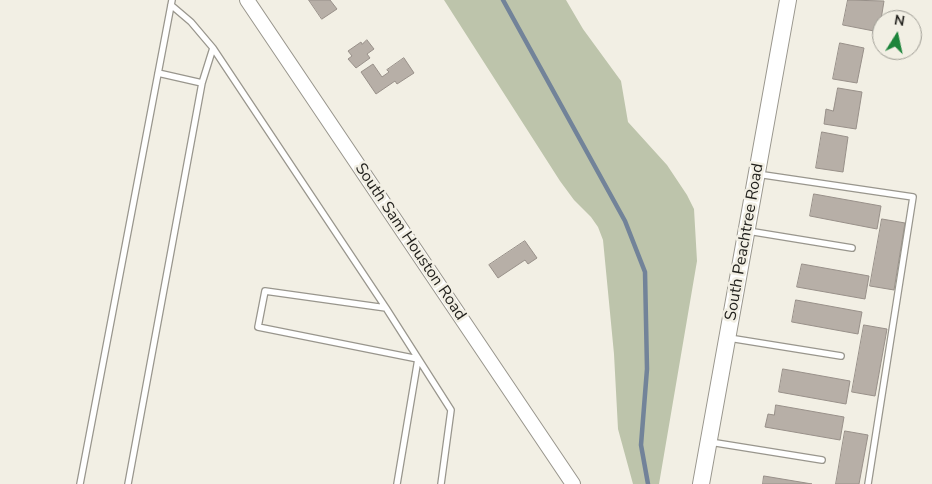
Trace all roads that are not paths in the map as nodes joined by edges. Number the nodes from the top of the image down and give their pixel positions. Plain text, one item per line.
1 (247, 0) edge
2 (788, 0) edge
3 (172, 2) edge
4 (213, 48) junction
5 (158, 73) junction
6 (202, 83) junction
7 (757, 174) junction
8 (746, 231) junction
9 (852, 248) dead end
10 (386, 308) junction
11 (727, 337) junction
12 (841, 356) dead end
13 (418, 359) junction
14 (708, 442) junction
15 (822, 460) dead end
16 (80, 484) edge
17 (128, 484) edge
18 (397, 484) edge
19 (440, 484) edge
20 (573, 484) edge
21 (701, 484) edge
22 (868, 484) edge

1 - 20 street, South Sam Houston Road
2 - 7 main road, South Peachtree Road
3 - 4 lane
3 - 5 lane
4 - 6 lane
4 - 10 lane
5 - 6 lane
5 - 16 lane
6 - 17 lane
7 - 8 main road, South Peachtree Road
7 - 22 lane
8 - 9 lane
8 - 11 main road, South Peachtree Road
10 - 13 lane
10 - 13 lane
11 - 12 lane
11 - 14 main road, South Peachtree Road
13 - 18 lane
13 - 19 lane
14 - 15 lane
14 - 21 main road, South Peachtree Road

